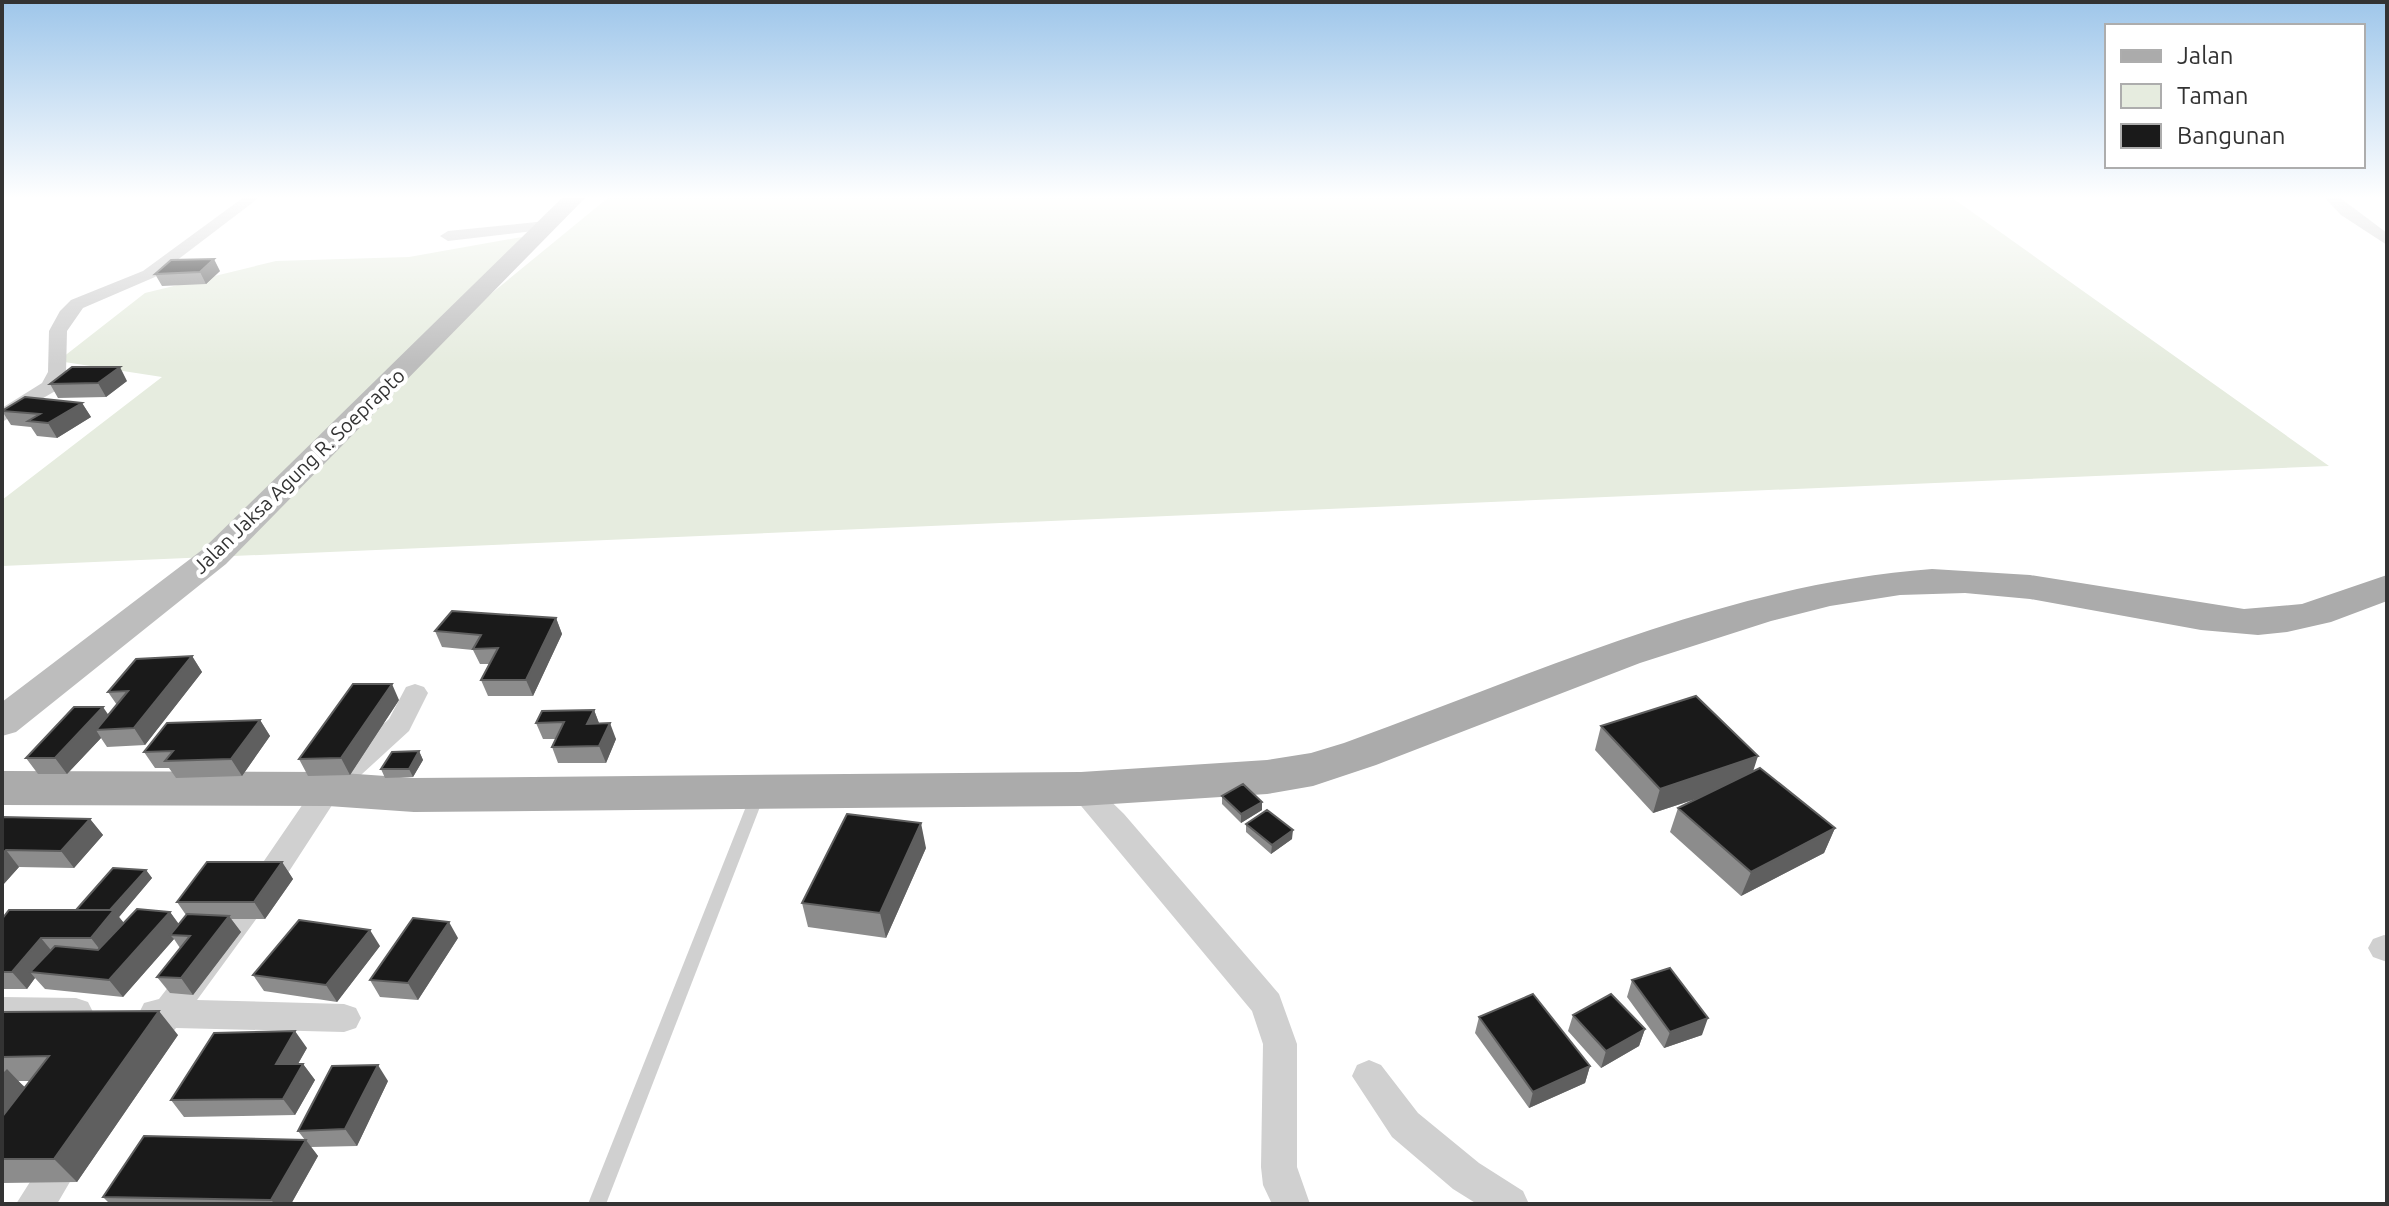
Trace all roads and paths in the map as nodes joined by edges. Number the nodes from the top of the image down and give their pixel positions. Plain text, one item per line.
1 (174, 253) edge
2 (519, 253) edge
3 (2, 416) edge
4 (2387, 587) edge
5 (415, 693) dead end
6 (2, 722) edge
7 (2, 788) edge
8 (328, 789) junction
9 (1081, 789) junction
10 (758, 794) junction
11 (2, 1011) edge
12 (166, 1013) junction
13 (344, 1018) dead end
14 (131, 1064) edge
15 (1369, 1076) dead end
16 (87, 1128) edge
17 (35, 1204) edge
18 (597, 1204) edge
19 (1291, 1204) edge
20 (1510, 1204) edge

1 - 3 street
2 - 6 street, Jalan Jaksa Agung R. Soeprapto
4 - 9 main road
5 - 8 street
7 - 8 main road
8 - 10 main road
8 - 12 street
9 - 10 main road
9 - 19 street
10 - 18 lane
11 - 12 street
12 - 13 street
12 - 14 street
15 - 20 street
16 - 17 street

